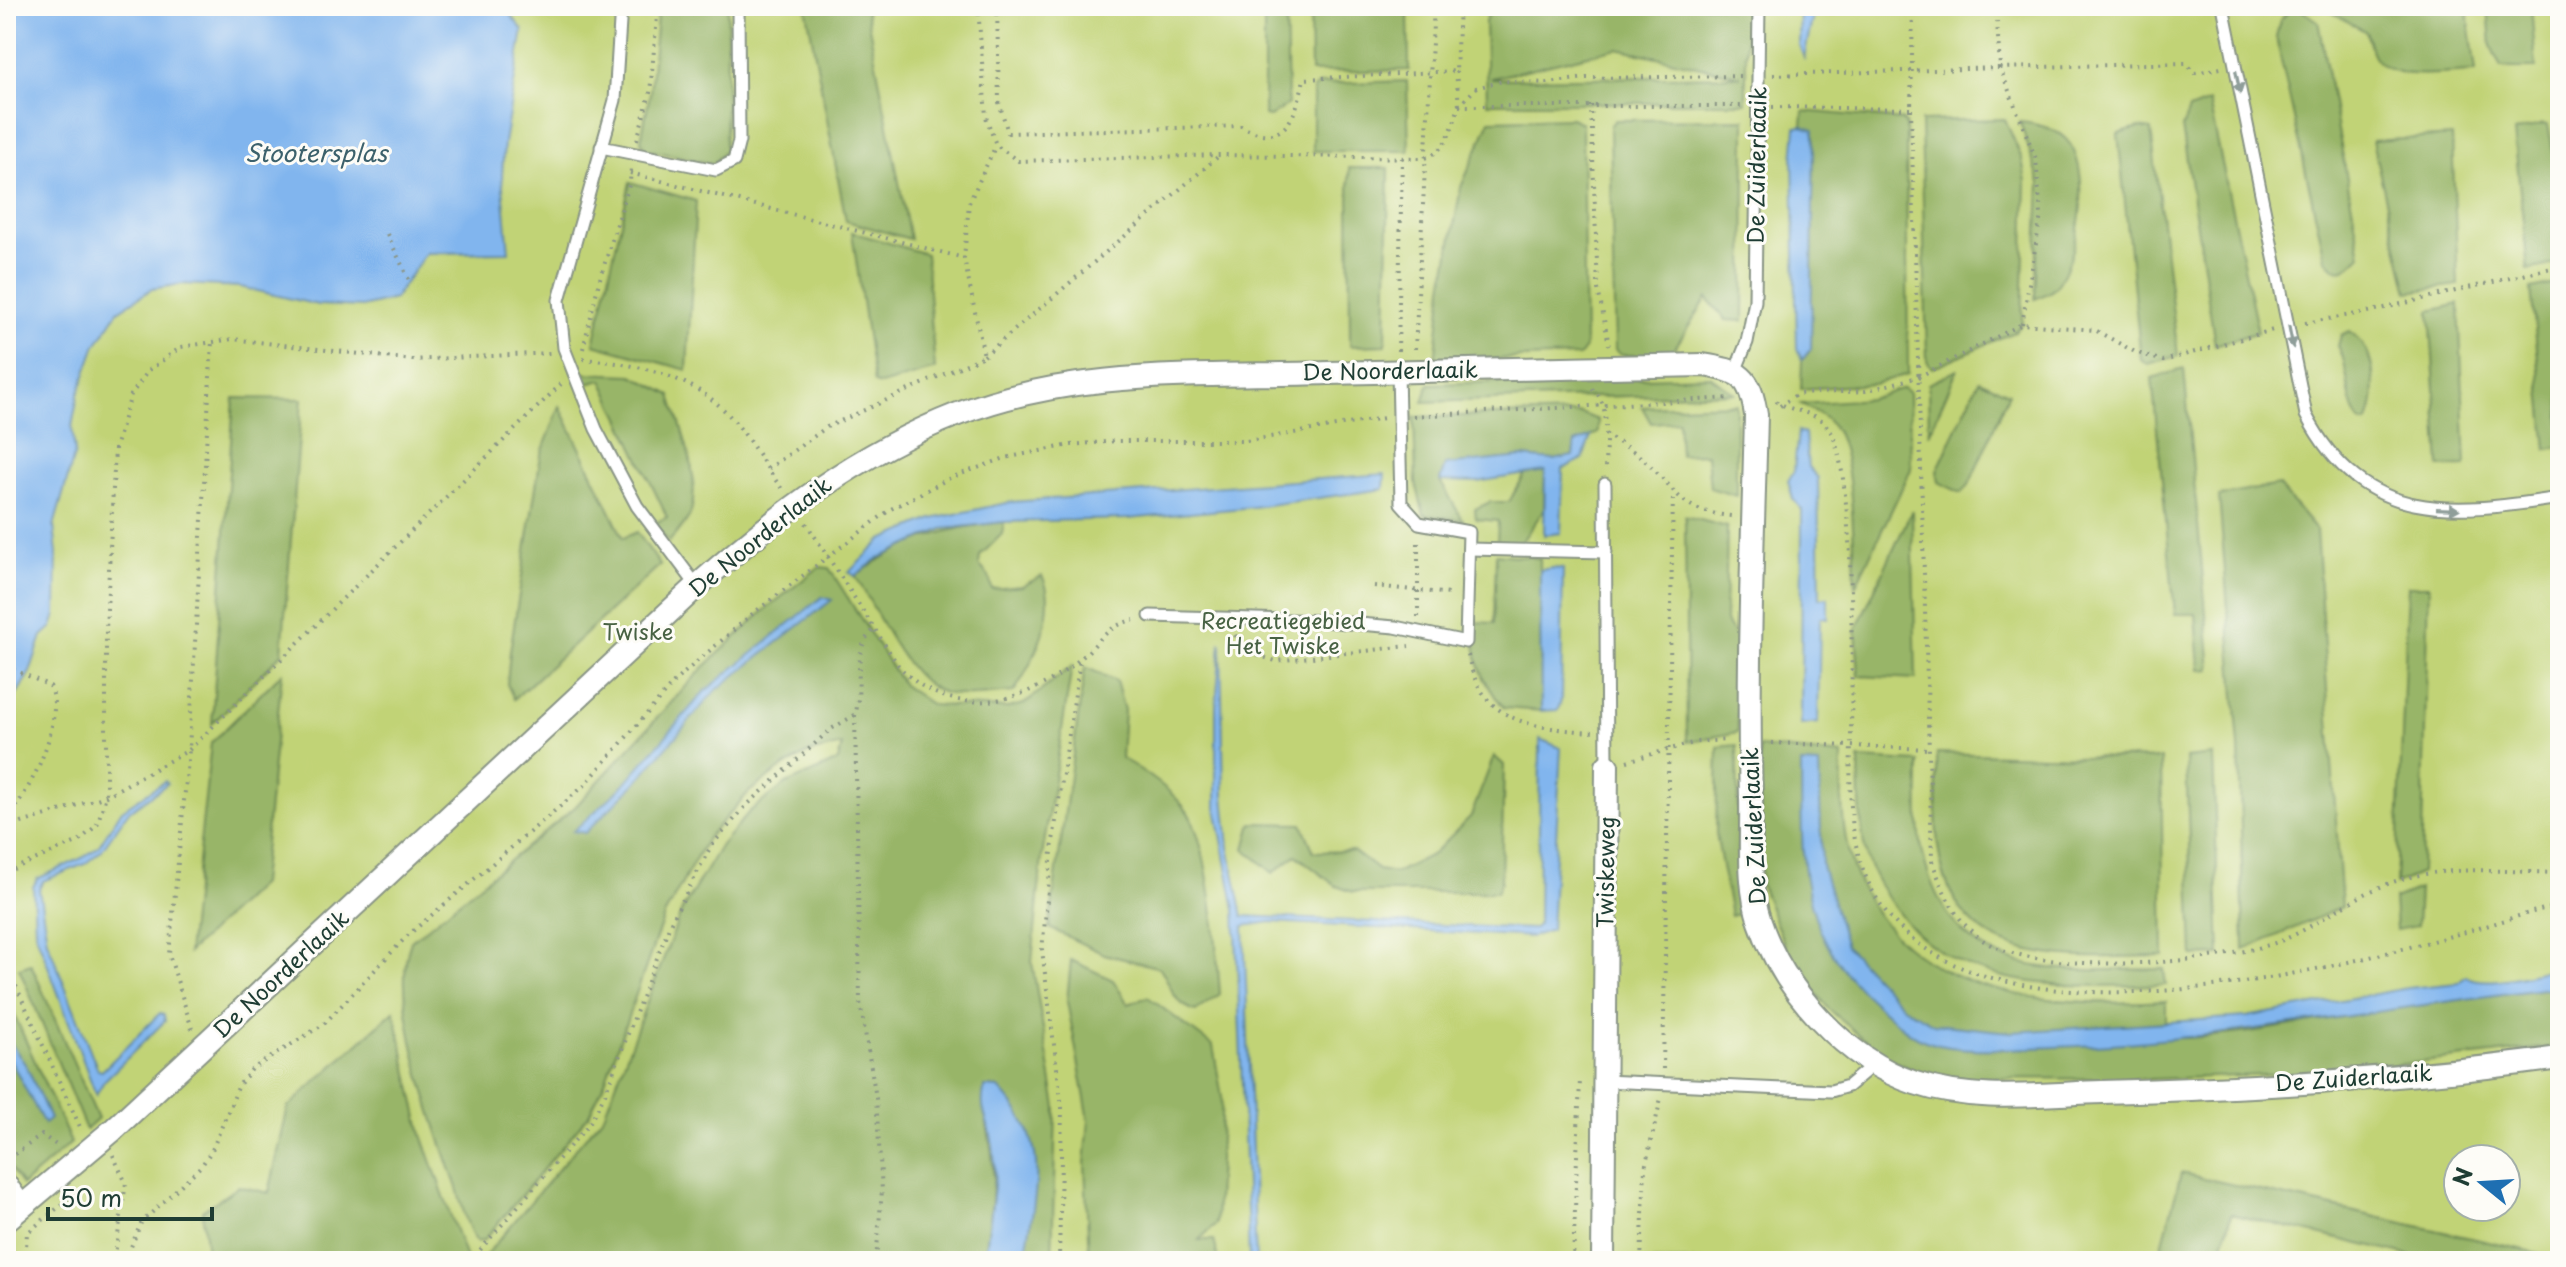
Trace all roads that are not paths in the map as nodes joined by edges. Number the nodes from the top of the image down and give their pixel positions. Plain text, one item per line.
1 (621, 6) edge
2 (738, 6) edge
3 (1759, 6) edge
4 (2223, 6) edge
5 (601, 147) junction
6 (1406, 370) junction
7 (1735, 372) junction
8 (1605, 484) road end
9 (2560, 498) edge
10 (1469, 549) junction
11 (1606, 552) junction
12 (697, 586) junction
13 (1150, 616) road end
14 (1607, 766) joint
15 (2560, 1058) edge
16 (1874, 1064) junction
17 (1604, 1081) junction
18 (6, 1176) edge
19 (26, 1204) junction
20 (6, 1220) edge
21 (1603, 1261) edge

1 - 5 lane
2 - 5 lane
3 - 7 lane, De Zuiderlaaik
4 -> 9 lane
5 - 12 lane
6 - 7 street, De Noorderlaaik
6 - 10 lane
6 - 12 street, De Noorderlaaik
7 - 16 street, De Zuiderlaaik
8 - 11 lane, Twiskeweg
10 - 11 lane
10 - 13 lane
11 - 14 lane, Twiskeweg
12 - 19 street, De Noorderlaaik
14 - 17 street, Twiskeweg
15 - 16 street, De Zuiderlaaik
16 - 17 lane
17 - 21 street, Twiskeweg
18 - 19 lane
19 - 20 street, De Noorderlaaik

